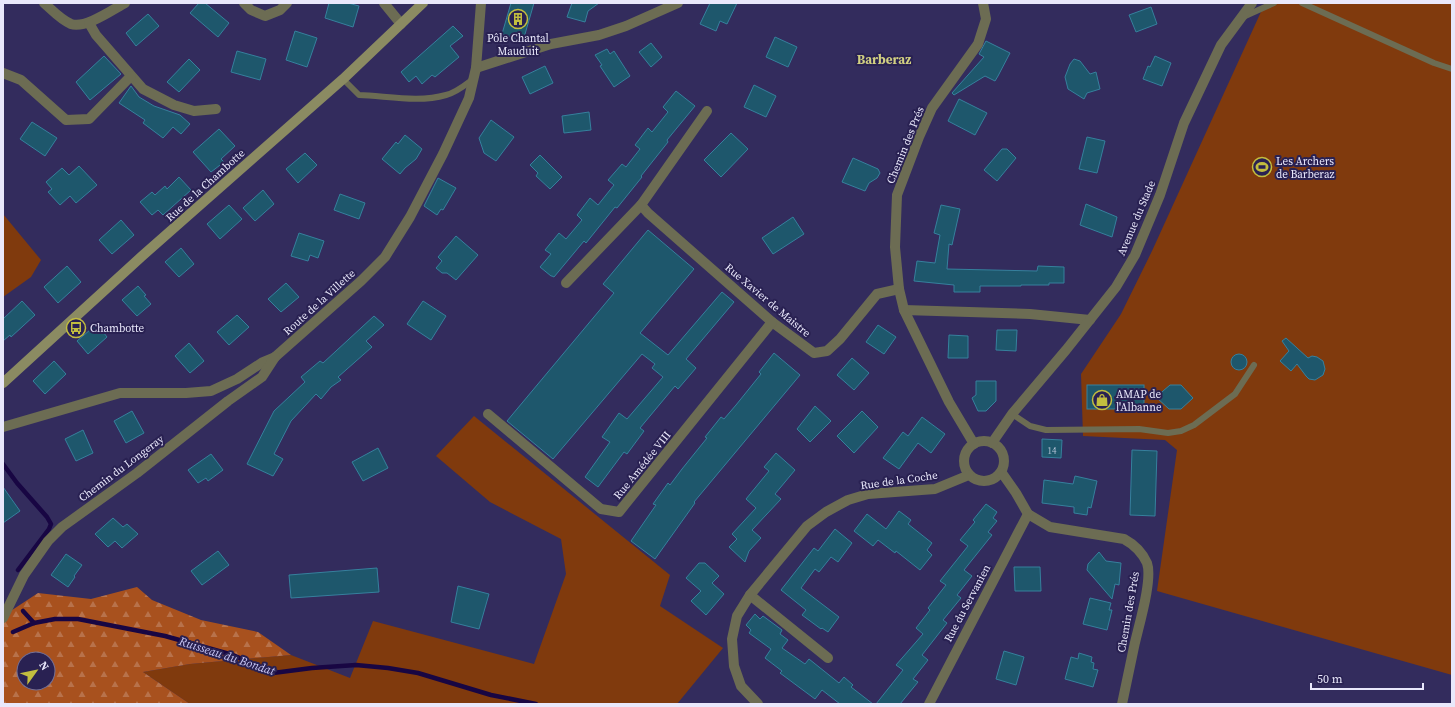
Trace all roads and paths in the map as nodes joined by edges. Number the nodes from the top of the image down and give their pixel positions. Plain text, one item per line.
1 (44, 3) edge
2 (125, 3) edge
3 (244, 3) edge
4 (287, 3) edge
5 (384, 3) edge
6 (423, 3) edge
7 (481, 3) edge
8 (678, 3) edge
9 (983, 3) edge
10 (1252, 3) edge
11 (1274, 3) edge
12 (1302, 3) edge
13 (1242, 17) junction
14 (89, 23) junction
15 (401, 24) junction
16 (476, 68) junction
17 (1452, 69) edge
18 (3, 73) edge
19 (131, 76) junction
20 (344, 79) junction
21 (473, 79) junction
22 (216, 109) dead end
23 (707, 111) dead end
24 (641, 206) junction
25 (566, 284) dead end
26 (900, 289) junction
27 (904, 310) junction
28 (1090, 320) junction
29 (772, 322) junction
30 (275, 357) junction
31 (1254, 365) dead end
32 (3, 383) edge
33 (488, 414) dead end
34 (1012, 414) junction
35 (3, 427) edge
36 (992, 442) junction
37 (974, 444) junction
38 (1002, 473) junction
39 (969, 475) junction
40 (1028, 514) junction
41 (750, 595) junction
42 (3, 618) edge
43 (828, 658) dead end
44 (758, 704) edge
45 (929, 704) edge
46 (1122, 704) edge

1 - 14 street
2 - 14 street
3 - 4 street
5 - 15 street
6 - 15 main road, Rue de la Chambotte
7 - 16 street, Route de la Villette
8 - 16 street
9 - 26 street, Chemin des Prés
10 - 13 street, Avenue du Stade
11 - 13 lane
12 - 17 lane
13 - 28 street, Avenue du Stade
14 - 19 street
15 - 20 main road, Rue de la Chambotte
16 - 21 street, Route de la Villette
18 - 19 street
19 - 22 street
20 - 21 lane
20 - 32 main road, Rue de la Chambotte
21 - 30 street, Route de la Villette
23 - 24 street
24 - 25 street
24 - 29 street, Rue Xavier de Maistre
26 - 27 street, Chemin des Prés
26 - 29 street, Rue Xavier de Maistre
27 - 28 street
27 - 37 street, Chemin des Prés
28 - 34 street, Avenue du Stade
29 - 33 street, Rue Amédée VIII
30 - 35 street, Route de la Villette
30 - 42 street, Chemin du Longeray
31 - 34 lane
34 - 36 street, Avenue du Stade
36 - 37 street
36 - 38 street
37 - 39 street
38 - 39 street
38 - 40 street, Chemin des Prés
39 - 41 street, Rue de la Coche
40 - 45 street, Rue du Servanien
40 - 46 street, Chemin des Prés
41 - 43 street
41 - 44 street, Rue de la Coche

